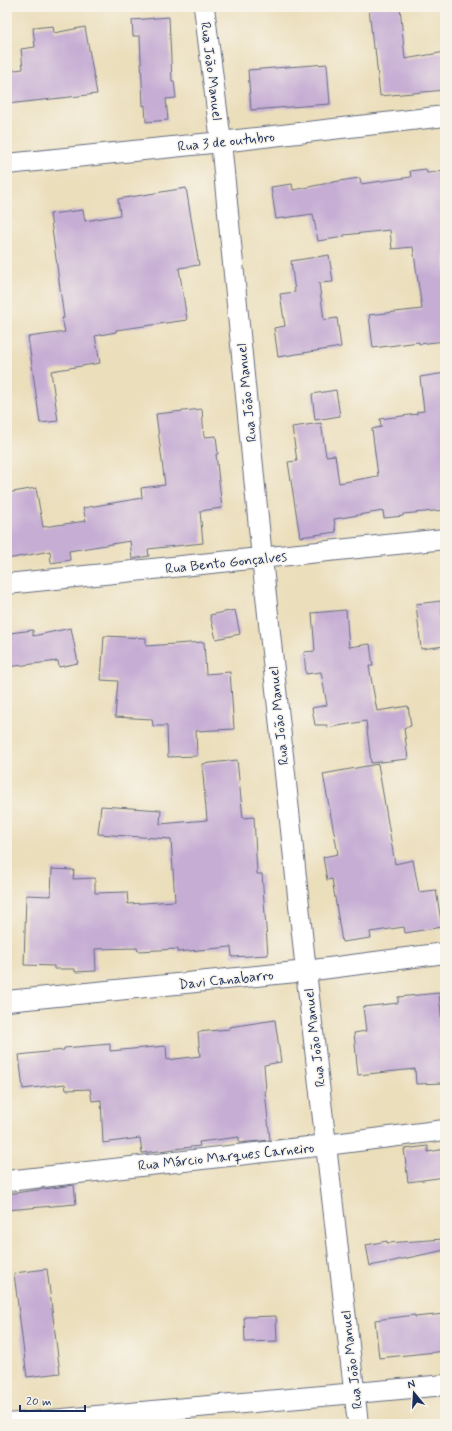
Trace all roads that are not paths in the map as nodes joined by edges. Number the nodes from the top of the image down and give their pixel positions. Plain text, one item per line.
1 (204, 7) edge
2 (445, 116) edge
3 (221, 142) junction
4 (7, 164) edge
5 (445, 538) edge
6 (262, 558) junction
7 (7, 584) edge
8 (445, 953) edge
9 (306, 971) junction
10 (7, 1001) edge
11 (445, 1130) edge
12 (326, 1145) junction
13 (7, 1181) edge
14 (445, 1386) edge
15 (355, 1394) junction
16 (7, 1424) edge
17 (358, 1424) edge

1 - 3 street, Rua João Manuel
2 - 3 street, Rua 3 de outubro
3 - 4 street, Rua 3 de outubro
3 - 6 street, Rua João Manuel
5 - 6 street, Rua Bento Gonçalves
6 - 7 street, Rua Bento Gonçalves
6 - 9 street, Rua João Manuel
8 - 9 street, Davi Canabarro
9 - 10 street, Davi Canabarro
9 - 12 street, Rua João Manuel
11 - 12 street, Rua Márcio Marques Carneiro
12 - 13 street, Rua Márcio Marques Carneiro
12 - 15 street, Rua João Manuel
14 - 15 street
15 - 16 street
15 - 17 street, Rua João Manuel

